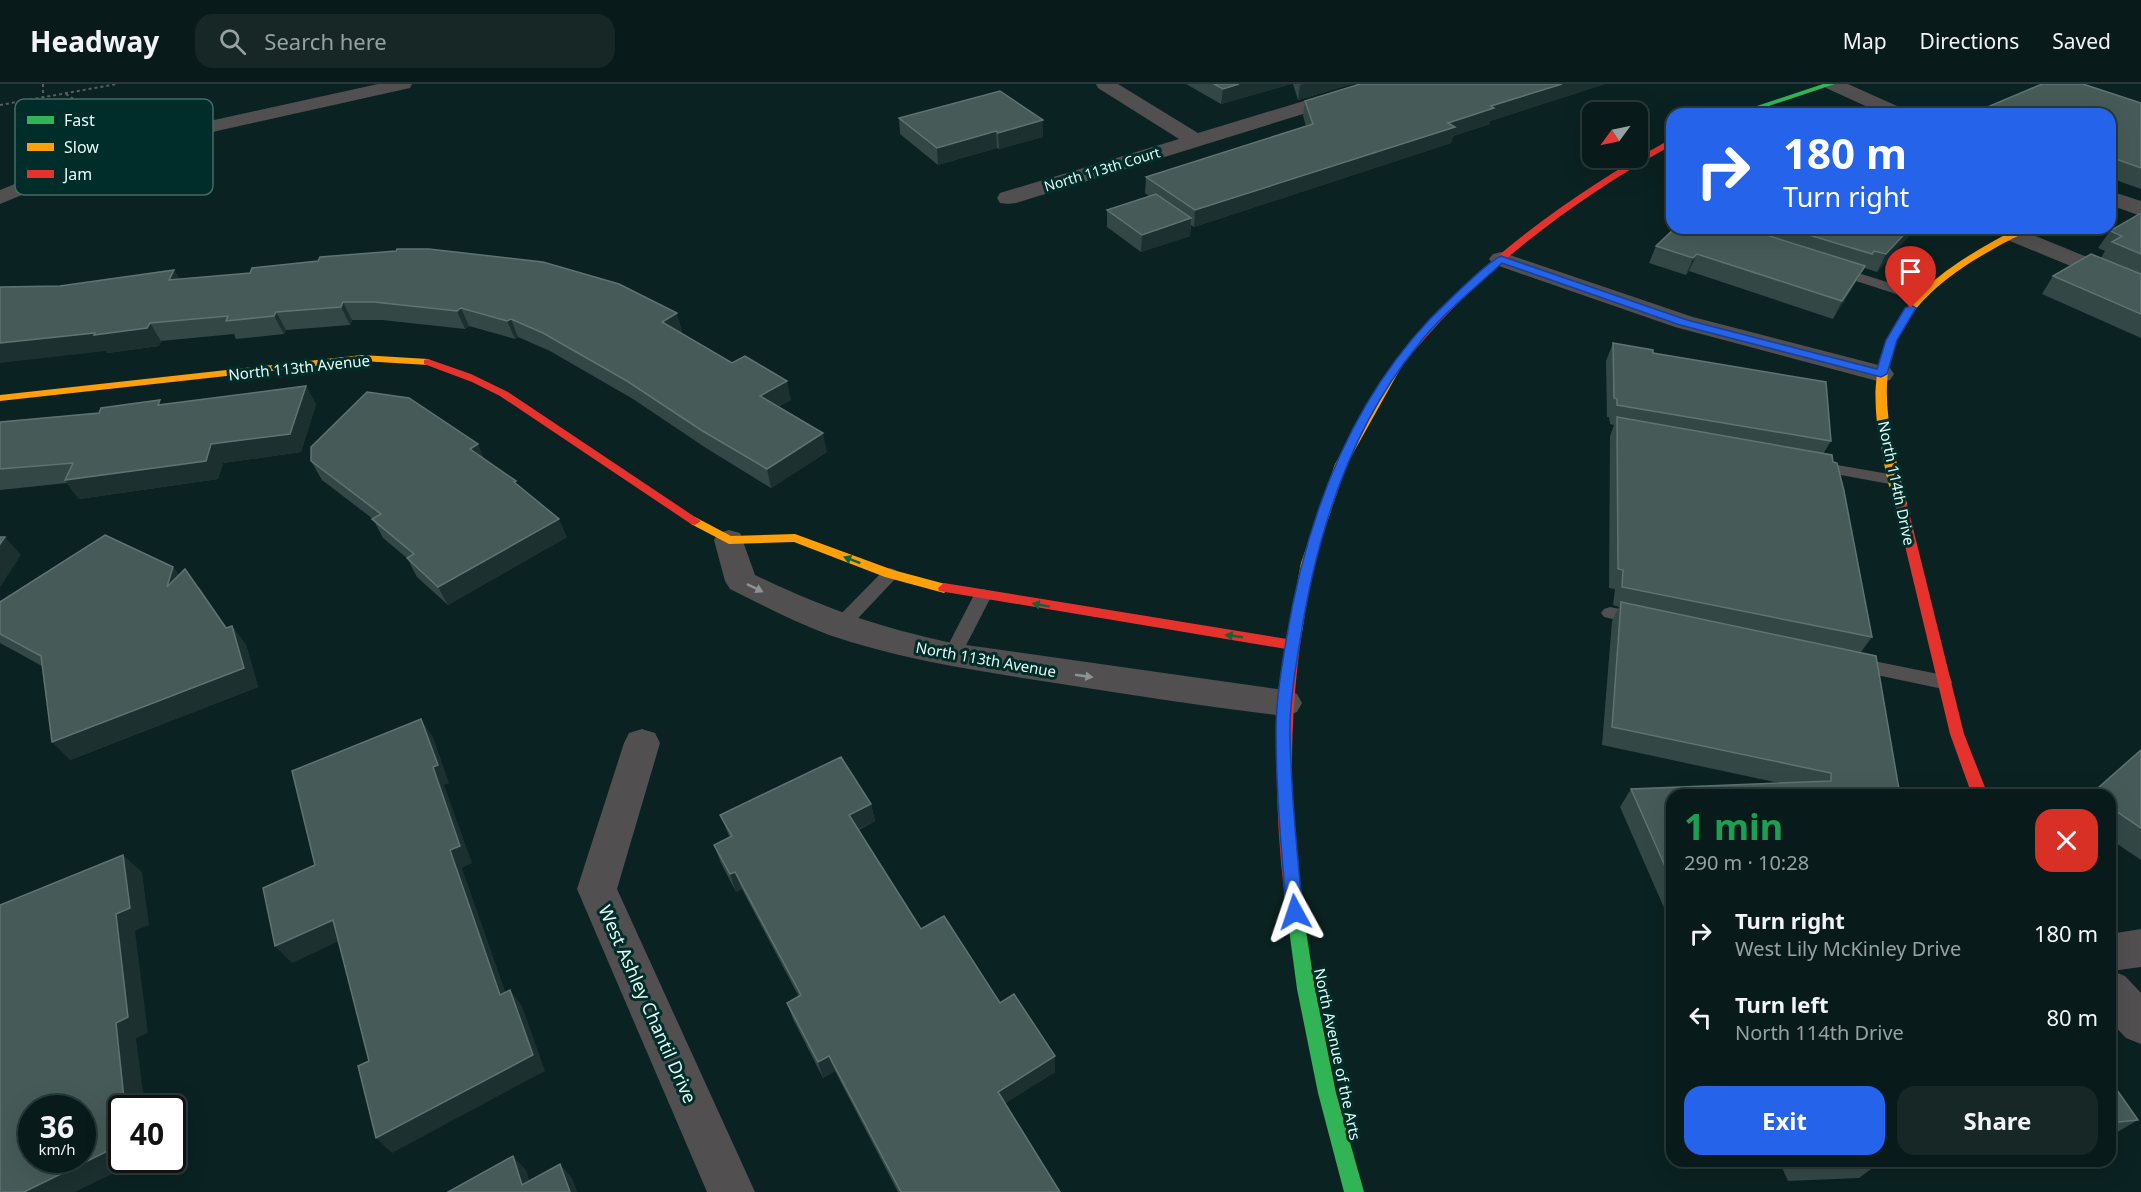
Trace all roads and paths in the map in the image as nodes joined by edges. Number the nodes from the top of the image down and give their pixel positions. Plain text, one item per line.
1 (42, 84) edge
2 (117, 84) edge
3 (404, 84) edge
4 (1105, 84) edge
5 (1380, 84) edge
6 (1832, 84) edge
7 (358, 88) edge
8 (66, 93) junction
9 (43, 97) junction
10 (32, 99) edge
11 (74, 99) edge
12 (15, 102) edge
13 (0, 105) edge
14 (1756, 108) edge
15 (1886, 108) edge
16 (213, 126) edge
17 (1196, 141) junction
18 (1666, 145) edge
19 (15, 192) edge
20 (0, 198) edge
21 (1008, 198) dead end
22 (2116, 199) edge
23 (2141, 209) edge
24 (2012, 234) edge
25 (2027, 234) edge
26 (1501, 259) junction
27 (1822, 266) edge
28 (2141, 288) edge
29 (1920, 297) junction
30 (1881, 374) junction
31 (0, 398) edge
32 (1800, 463) edge
33 (1895, 480) junction
34 (729, 540) junction
35 (890, 574) junction
36 (983, 595) junction
37 (1610, 613) dead end
38 (1656, 623) edge
39 (840, 626) junction
40 (1292, 645) junction
41 (952, 655) junction
42 (1840, 661) edge
43 (1943, 682) junction
44 (1284, 703) junction
45 (642, 743) dead end
46 (1978, 789) edge
47 (2141, 948) edge
48 (2116, 952) edge
49 (2116, 997) edge
50 (2141, 1024) edge
51 (731, 1192) edge
52 (1354, 1192) edge

1 - 9 path
2 - 8 path
3 - 7 street
4 - 17 street
5 - 17 street
6 - 14 street
6 - 15 street
7 - 16 street
8 - 9 path
8 - 11 path
9 - 10 path
12 - 13 path
17 - 21 street, North 113th Court
18 - 26 street, North Avenue of the Arts
19 - 20 street
22 - 23 street
24 - 29 street, North 114th Drive
25 - 28 street
26 - 30 street
26 - 40 street, North Avenue of the Arts
27 - 29 lane
29 - 30 street, North 114th Drive
30 - 33 street, North 114th Drive
31 - 34 street, North 113th Avenue
32 - 33 lane
33 - 43 street, North 114th Drive
35 -> 34 street
34 -> 39 street, North 113th Avenue
35 - 36 street
35 - 39 lane
40 -> 36 street
36 - 41 lane
37 - 38 lane
39 - 41 street, North 113th Avenue
40 - 44 street, North Avenue of the Arts
41 -> 44 street, North 113th Avenue
42 - 43 lane
43 - 46 street, North 114th Drive
44 - 52 street, North Avenue of the Arts
45 - 51 street, West Ashley Chantil Drive
47 - 48 street
49 - 50 street

